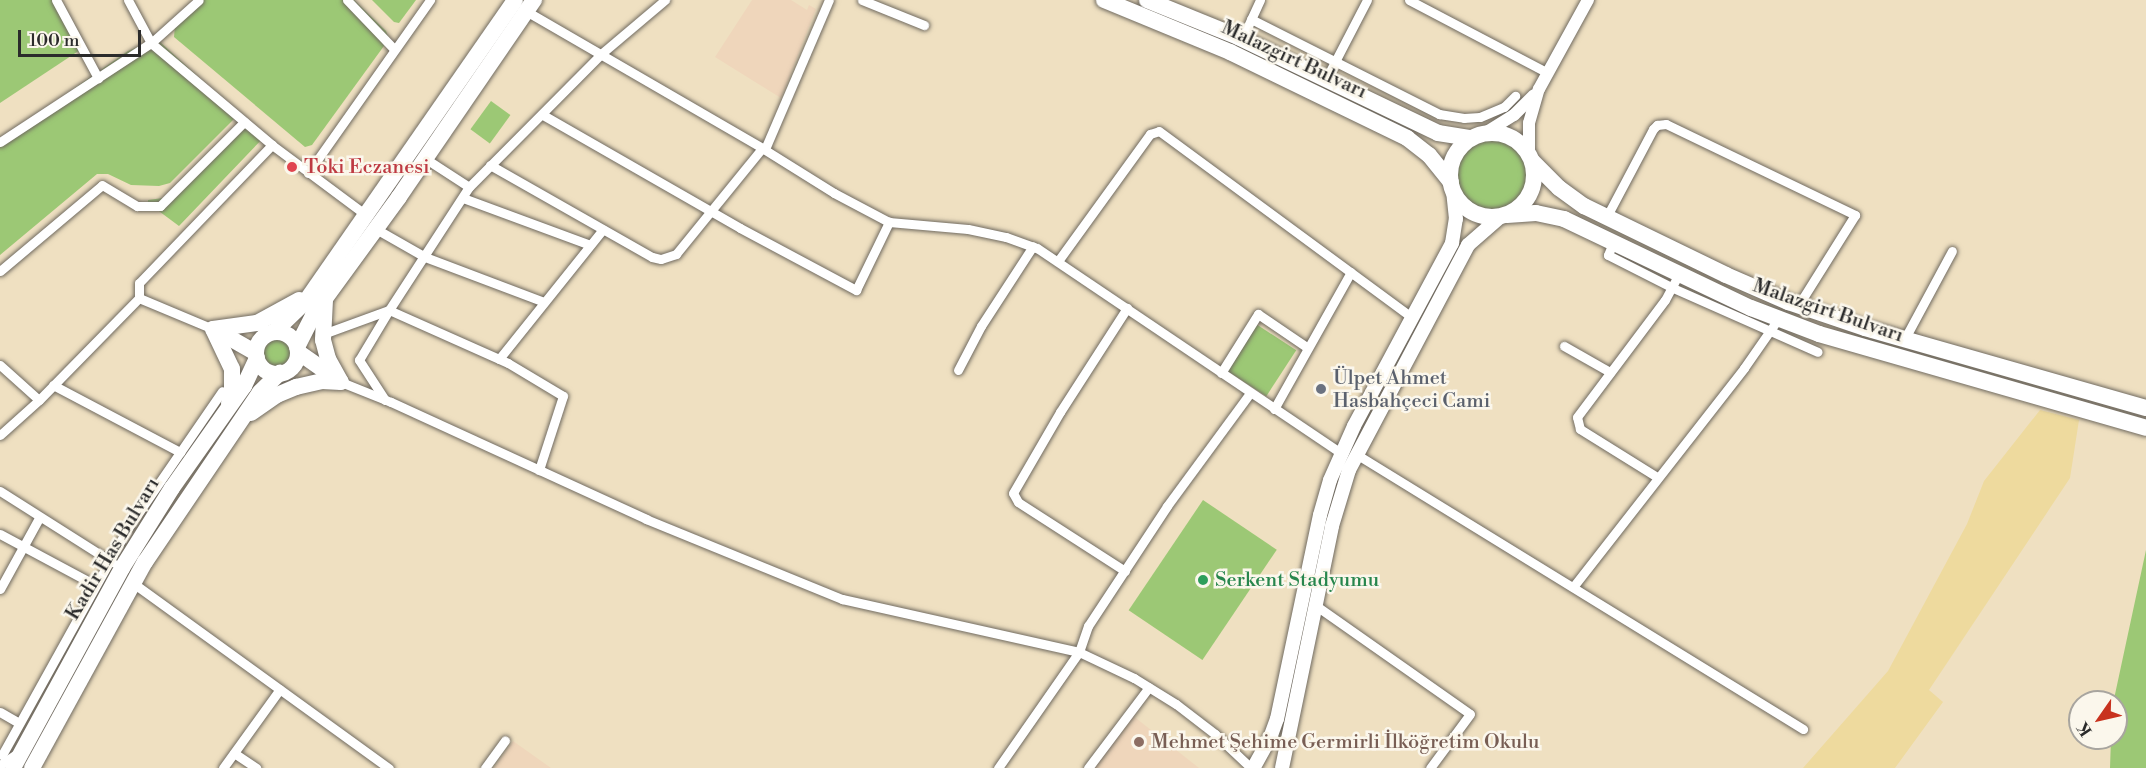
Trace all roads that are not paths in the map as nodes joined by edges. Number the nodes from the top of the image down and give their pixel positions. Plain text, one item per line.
1 (56, 0) edge
2 (128, 0) edge
3 (199, 0) edge
4 (347, 0) edge
5 (430, 0) edge
6 (665, 0) edge
7 (829, 0) edge
8 (862, 0) edge
9 (1104, 0) edge
10 (1147, 0) edge
11 (1260, 0) edge
12 (1367, 0) edge
13 (1409, 0) edge
14 (1588, 0) edge
15 (525, 4) edge
16 (1251, 19) junction
17 (924, 25) dead end
18 (1242, 39) junction
19 (151, 43) junction
20 (393, 48) junction
21 (600, 54) junction
22 (1334, 62) junction
23 (1548, 73) junction
24 (98, 78) junction
25 (1326, 79) junction
26 (1539, 89) junction
27 (1515, 96) dead end
28 (543, 115) junction
29 (244, 122) junction
30 (1478, 136) junction
31 (0, 142) edge
32 (272, 146) junction
33 (763, 148) junction
34 (1530, 157) junction
35 (426, 159) junction
36 (490, 165) junction
37 (308, 173) junction
38 (1452, 186) junction
39 (469, 187) junction
40 (463, 198) junction
41 (712, 212) junction
42 (366, 215) junction
43 (1503, 216) junction
44 (1607, 216) junction
45 (890, 222) junction
46 (376, 229) junction
47 (603, 229) junction
48 (590, 245) junction
49 (1033, 246) junction
50 (1952, 251) dead end
51 (425, 257) junction
52 (1058, 261) junction
53 (0, 271) edge
54 (1351, 272) junction
55 (1676, 281) junction
56 (321, 291) junction
57 (139, 298) junction
58 (544, 302) junction
59 (1798, 306) junction
60 (1127, 308) junction
61 (389, 310) junction
62 (1413, 318) junction
63 (1774, 326) junction
64 (213, 329) junction
65 (270, 334) junction
66 (323, 334) junction
67 (1904, 340) junction
68 (1564, 346) dead end
69 (1308, 348) junction
70 (297, 350) junction
71 (1818, 352) dead end
72 (256, 355) junction
73 (499, 359) junction
74 (0, 365) edge
75 (958, 370) dead end
76 (282, 372) junction
77 (1610, 372) junction
78 (1221, 373) junction
79 (322, 381) junction
80 (341, 382) junction
81 (53, 385) junction
82 (222, 391) dead end
83 (1250, 393) junction
84 (39, 400) junction
85 (386, 400) junction
86 (1274, 408) junction
87 (2146, 408) edge
88 (226, 412) junction
89 (2146, 428) edge
90 (234, 430) junction
91 (0, 435) edge
92 (1341, 453) junction
93 (1356, 454) junction
94 (181, 459) junction
95 (539, 470) junction
96 (1657, 477) junction
97 (0, 491) edge
98 (39, 518) junction
99 (0, 534) edge
100 (23, 547) junction
101 (116, 564) junction
102 (1125, 571) junction
103 (133, 584) junction
104 (95, 585) junction
105 (1573, 587) junction
106 (0, 589) edge
107 (1315, 605) junction
108 (1079, 652) junction
109 (1149, 687) junction
110 (280, 689) junction
111 (0, 712) edge
112 (19, 723) junction
113 (1803, 729) dead end
114 (505, 740) dead end
115 (36, 745) junction
116 (234, 753) junction
117 (1, 760) edge
118 (1253, 767) edge
119 (14, 768) edge
120 (32, 768) edge
121 (40, 768) edge
122 (223, 768) edge
123 (256, 768) edge
124 (389, 768) edge
125 (485, 768) edge
126 (998, 768) edge
127 (1088, 768) edge
128 (1275, 768) edge
129 (1282, 768) edge
130 (1430, 768) edge

1 - 24 street
2 - 19 street
3 - 19 street
4 - 20 street
5 - 20 street
6 - 21 street
7 - 33 street
8 - 17 street
9 - 38 highway, Malazgirt Bulvarı
10 - 18 highway, Malazgirt Bulvarı
11 - 16 street
12 - 22 street
13 - 23 street
14 - 23 street
15 - 21 street
15 - 35 highway
15 - 42 highway
16 - 18 street
16 - 22 street
18 - 25 highway, Malazgirt Bulvarı
19 - 24 street
19 - 29 street
20 - 37 street
21 - 28 street
21 - 33 street
22 - 25 street
22 - 27 street
23 - 26 street
24 - 31 street
25 - 30 highway, Malazgirt Bulvarı
26 - 30 street
26 - 34 street
28 - 36 street
28 - 41 street
29 - 32 street
29 - 53 street
30 - 34 highway
30 - 38 highway
32 - 37 street
32 - 57 street
33 - 41 street
33 - 45 street
34 - 43 highway
34 - 44 highway, Malazgirt Bulvarı
35 - 39 street
35 - 46 highway
36 - 39 street
36 - 47 street
37 - 42 street
38 - 43 highway
38 - 62 main road
39 - 40 street
40 - 48 street
40 - 51 street
41 - 45 street
41 - 47 street
42 - 56 highway
43 - 55 highway, Malazgirt Bulvarı
43 - 93 main road
44 - 59 highway, Malazgirt Bulvarı
44 - 59 street
45 - 49 street
46 - 51 street
46 - 56 highway
47 - 48 street
48 - 58 street
49 - 52 street
49 - 75 street
50 - 67 street
51 - 58 street
51 - 61 street
52 - 54 street
52 - 60 street
54 - 62 street
54 - 69 street
55 - 63 highway, Malazgirt Bulvarı
55 - 77 street
56 - 64 highway
56 - 65 highway
56 - 66 highway
56 - 70 highway
57 - 64 street
57 - 81 street
58 - 73 street
59 - 67 highway, Malazgirt Bulvarı
60 - 78 street
60 - 102 street
61 - 66 street
61 - 73 street
61 - 85 street
62 - 92 main road
63 - 71 street
63 - 89 highway, Malazgirt Bulvarı
63 - 96 street
64 - 65 highway
64 - 72 highway
64 - 88 highway
65 - 70 highway
65 - 72 highway
66 - 80 highway
67 - 87 highway, Malazgirt Bulvarı
68 - 77 street
69 - 78 street
69 - 86 street
70 - 76 highway
70 - 80 highway
72 - 76 highway
72 - 88 highway, Kadir Has Bulvarı
73 - 95 street
74 - 84 street
76 - 79 highway
76 - 90 highway, Kadir Has Bulvarı
77 - 96 street
78 - 83 street
79 - 80 highway
79 - 90 highway
80 - 85 street
81 - 84 street
81 - 94 street
82 - 94 street
83 - 86 street
83 - 102 street
84 - 91 street
85 - 95 street
86 - 92 street
88 - 94 highway, Kadir Has Bulvarı
90 - 103 highway, Kadir Has Bulvarı
92 - 118 main road
93 - 105 street
93 - 107 main road
94 - 101 highway, Kadir Has Bulvarı
95 - 108 street
96 - 105 street
97 - 98 street
98 - 100 street
98 - 101 street
99 - 100 street
100 - 104 street
100 - 106 street
101 - 104 street
101 - 115 highway, Kadir Has Bulvarı
102 - 108 street
103 - 110 street
103 - 115 highway, Kadir Has Bulvarı
104 - 112 street
105 - 113 street
107 - 129 main road
107 - 130 street
108 - 109 street
108 - 126 street
109 - 118 street
109 - 127 street
110 - 116 street
110 - 124 street
111 - 112 street
112 - 117 street
114 - 125 street
115 - 117 street
115 - 119 highway, Kadir Has Bulvarı
115 - 120 highway, Kadir Has Bulvarı
115 - 121 main road
116 - 122 street
116 - 123 street
118 - 128 main road

